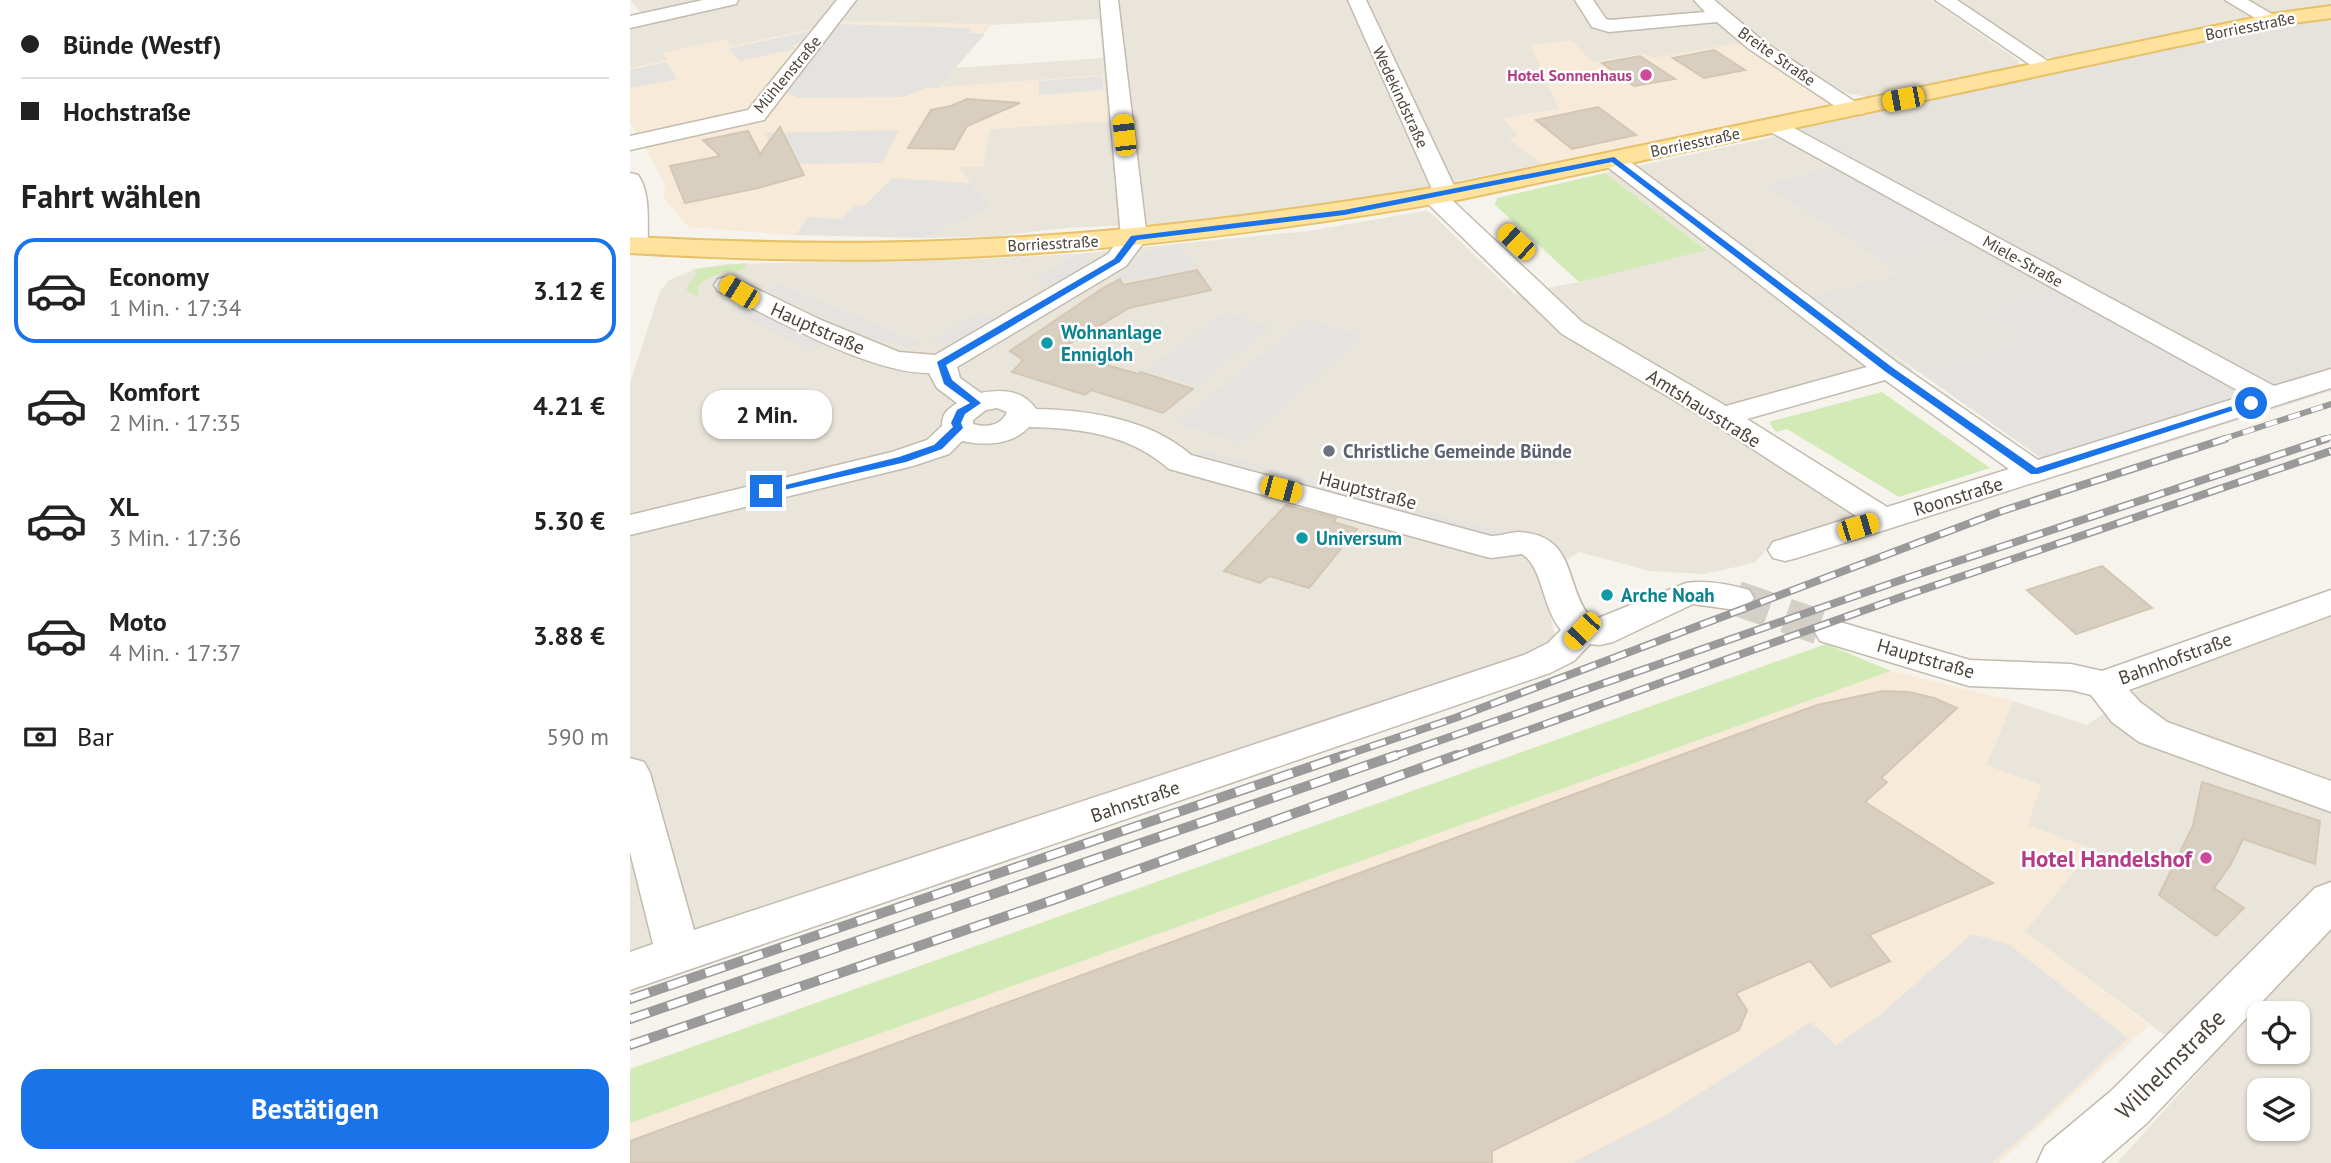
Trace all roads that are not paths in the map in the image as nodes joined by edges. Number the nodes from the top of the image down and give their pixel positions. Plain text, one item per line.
1 (729, 0) edge
2 (847, 0) edge
3 (1109, 0) edge
4 (1357, 0) edge
5 (1584, 0) edge
6 (1703, 0) edge
7 (1944, 0) edge
8 (2234, 0) edge
9 (2331, 12) edge
10 (1722, 16) junction
11 (2273, 20) junction
12 (630, 22) edge
13 (2048, 68) junction
14 (1855, 109) junction
15 (1775, 125) junction
16 (630, 143) edge
17 (1614, 160) junction
18 (630, 180) edge
19 (1447, 194) junction
20 (1134, 238) junction
21 (632, 253) edge
22 (1532, 257) dead end
23 (727, 285) dead end
24 (941, 364) junction
25 (1889, 370) junction
26 (2331, 378) edge
27 (2271, 397) junction
28 (967, 415) junction
29 (1722, 416) junction
30 (2035, 472) junction
31 (1883, 519) junction
32 (630, 526) edge
33 (1784, 550) dead end
34 (1735, 598) tunnel mouth
35 (2331, 602) edge
36 (1582, 631) junction
37 (1833, 632) tunnel mouth
38 (2104, 685) junction
39 (630, 773) edge
40 (2331, 797) edge
41 (2331, 900) edge
42 (679, 956) junction
43 (630, 971) edge
44 (2063, 1163) edge

1 - 12 street
2 - 16 street, Mühlenstraße
3 - 20 street
4 - 19 street, Wedekindstraße
5 - 10 street
6 - 10 street, Breite Straße
7 - 13 street
8 - 11 street
9 - 11 main road, Borriesstraße
10 - 14 street, Breite Straße
11 - 13 main road, Borriesstraße
13 - 14 main road, Borriesstraße
14 - 15 main road, Borriesstraße
15 - 17 main road, Borriesstraße
15 - 27 street, Miele-Straße
17 - 19 main road, Borriesstraße
17 - 25 street
18 - 21 street
19 - 20 main road, Borriesstraße
19 - 22 street
19 - 29 street, Amtshausstraße
20 - 21 main road, Borriesstraße
20 - 24 street
23 - 24 street, Hauptstraße
24 - 28 street
25 - 29 street
25 - 30 street
26 - 27 street, Roonstraße
27 - 30 street, Roonstraße
28 - 32 street
28 - 36 street, Hauptstraße
29 - 31 street, Amtshausstraße
30 - 31 street, Roonstraße
31 - 33 street, Roonstraße
34 - 36 street
35 - 38 street, Bahnhofstraße
36 - 42 street, Bahnstraße
37 - 38 street, Hauptstraße
38 - 40 street, Bahnhofstraße
39 - 42 street
41 - 44 street, Wilhelmstraße
42 - 43 street, Bahnstraße

